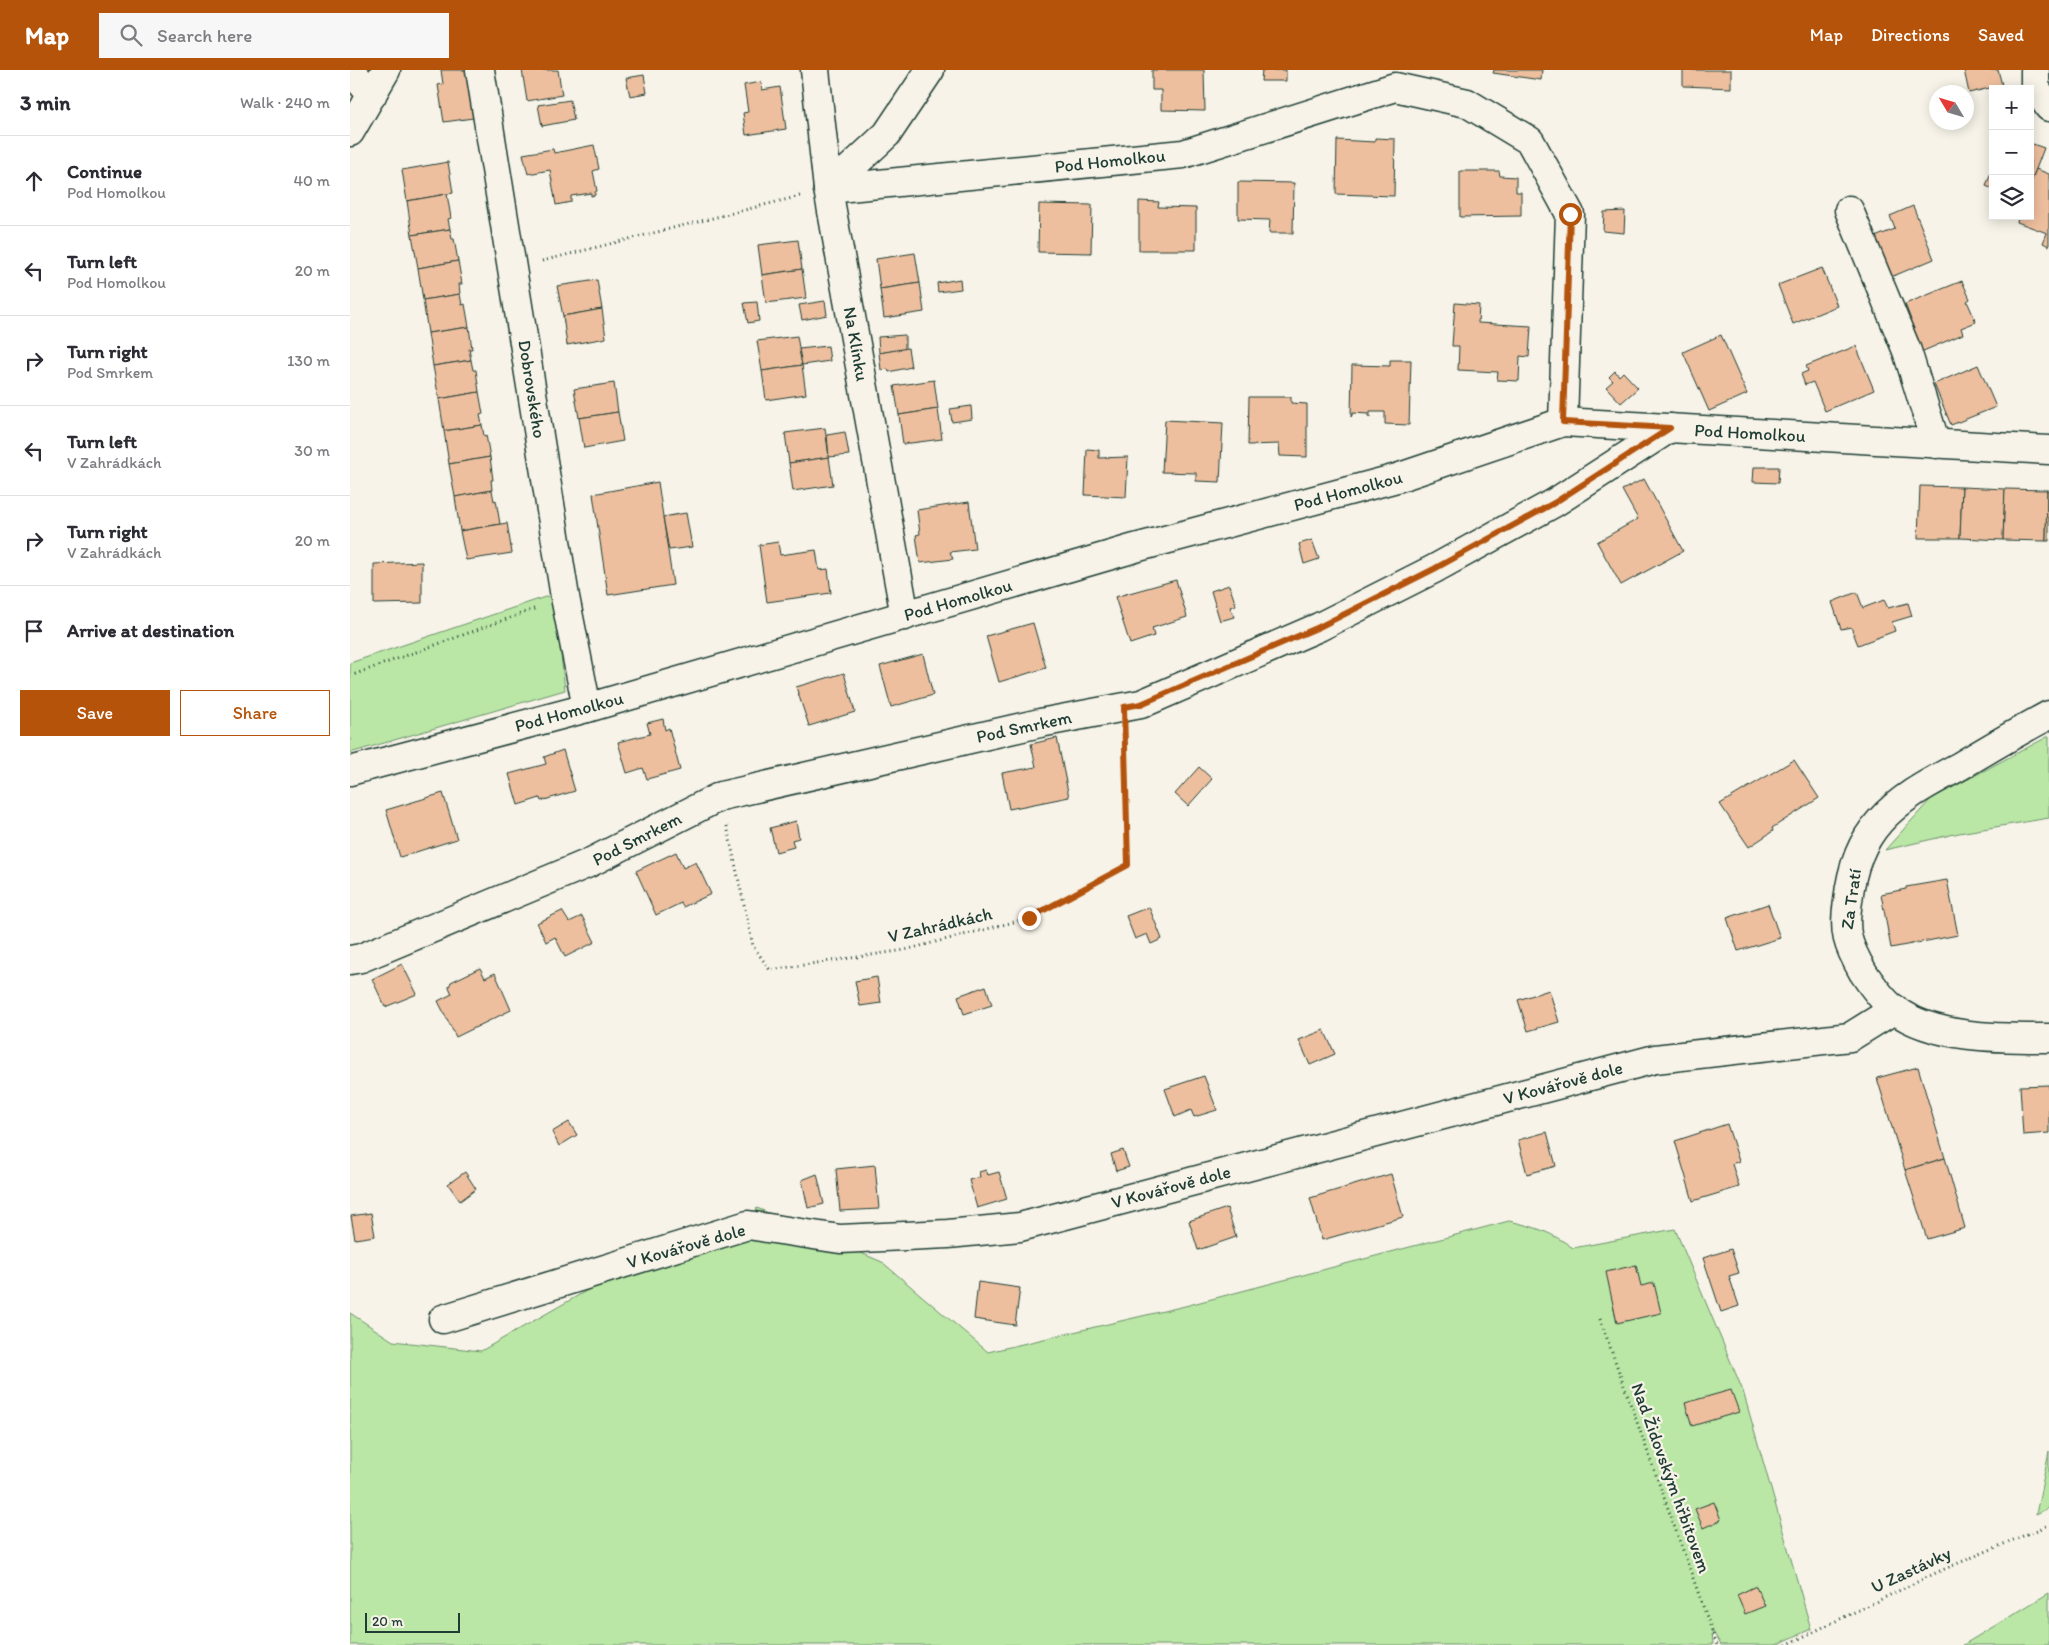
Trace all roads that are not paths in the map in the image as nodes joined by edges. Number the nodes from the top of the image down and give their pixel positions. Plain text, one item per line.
1 (350, 70) edge
2 (386, 70) edge
3 (480, 70) edge
4 (815, 70) edge
5 (930, 70) edge
6 (2035, 70) edge
7 (372, 95) junction
8 (2049, 107) edge
9 (350, 132) edge
10 (828, 189) junction
11 (1849, 210) dead end
12 (1563, 422) junction
13 (1670, 428) junction
14 (1936, 444) junction
15 (2049, 450) edge
16 (905, 616) junction
17 (587, 708) junction
18 (2049, 715) edge
19 (350, 771) edge
20 (350, 960) edge
21 (1895, 1010) junction
22 (2049, 1038) edge
23 (443, 1319) dead end

1 - 7 street
2 - 7 street
3 - 17 street, Dobrovského
4 - 10 street, Na Klínku
5 - 10 street
6 - 8 street
7 - 9 street
10 - 12 street, Pod Homolkou
10 - 16 street, Na Klínku
11 - 14 street
12 - 13 street, Pod Homolkou
12 - 16 street, Pod Homolkou
13 - 14 street, Pod Homolkou
13 - 20 street, Pod Smrkem
14 - 15 street, Pod Homolkou
16 - 17 street, Pod Homolkou
17 - 19 street, Pod Homolkou
18 - 21 street, Za Tratí
21 - 22 street, Za Tratí
21 - 23 street, V Kovářově dole

